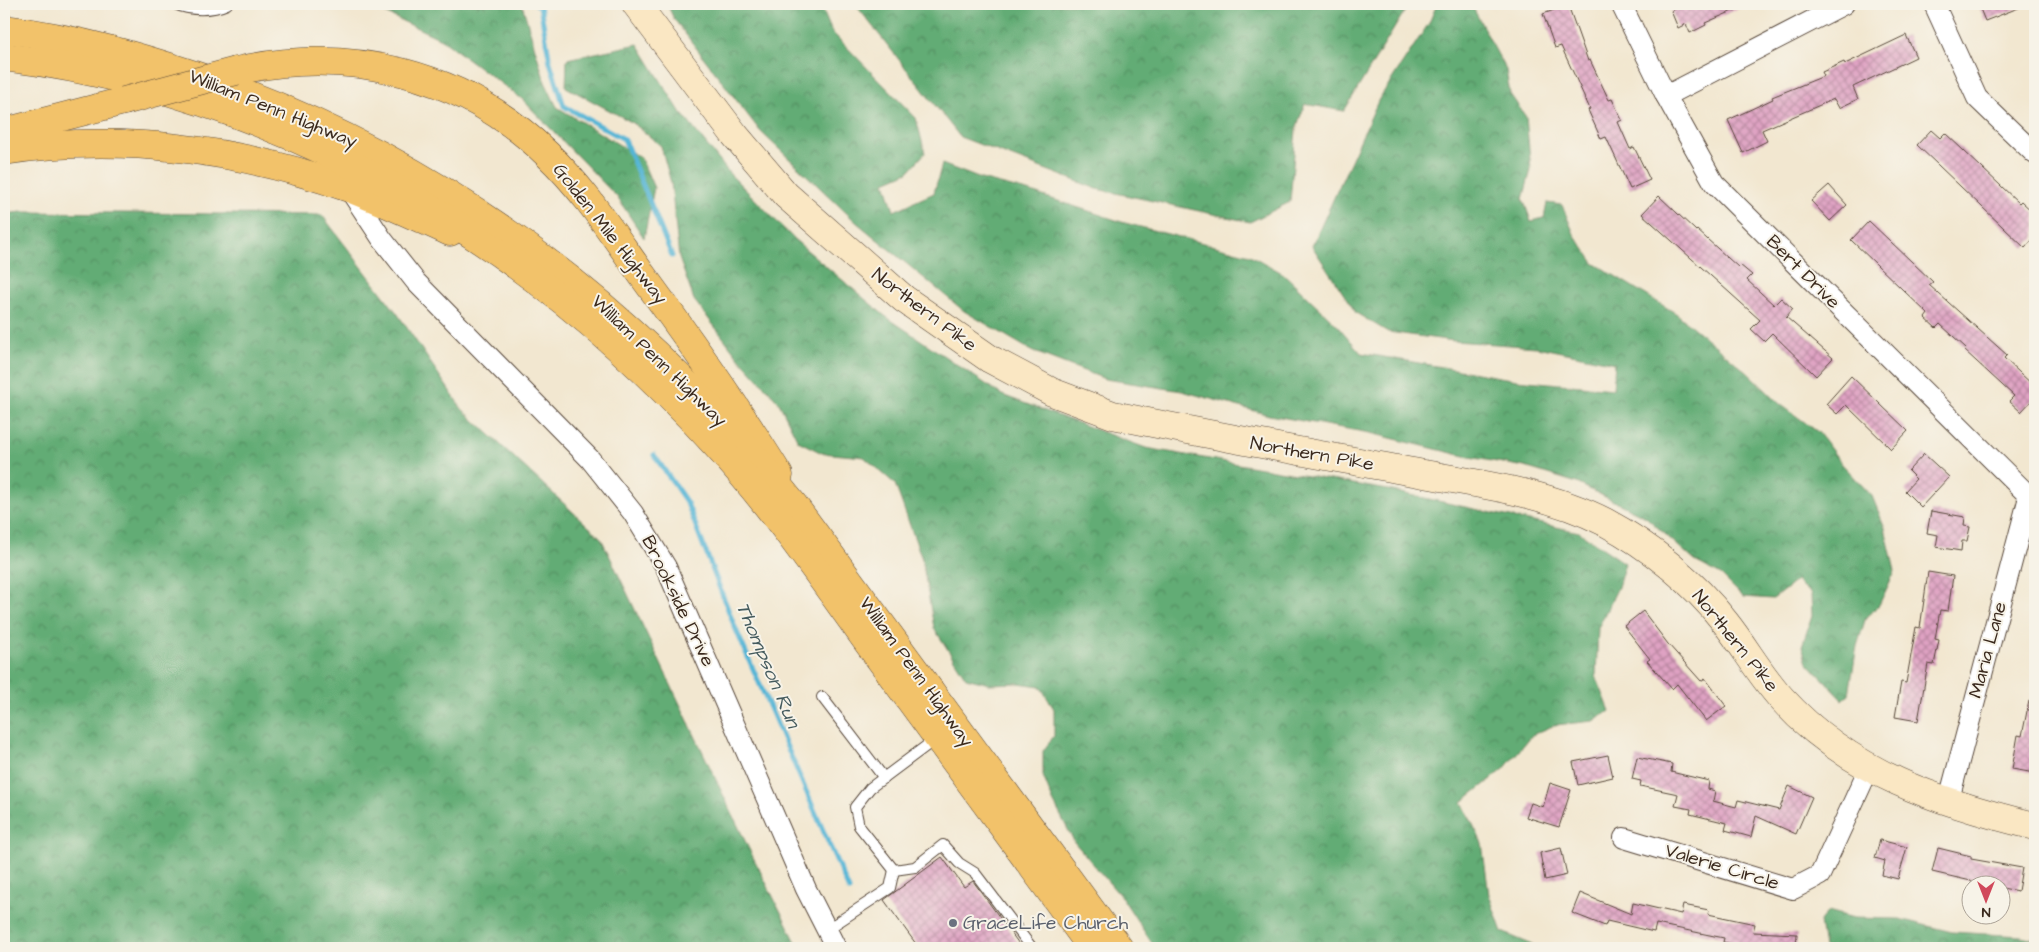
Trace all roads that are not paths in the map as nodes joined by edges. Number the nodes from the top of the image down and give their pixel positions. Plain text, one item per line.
1 (176, 4) edge
2 (227, 4) edge
3 (636, 4) edge
4 (1621, 4) edge
5 (1844, 4) edge
6 (1934, 4) edge
7 (4, 29) edge
8 (4, 57) edge
9 (1666, 96) junction
10 (4, 132) edge
11 (4, 151) edge
12 (2035, 154) edge
13 (349, 189) junction
14 (509, 259) junction
15 (2032, 500) edge
16 (824, 546) junction
17 (822, 696) dead end
18 (938, 738) junction
19 (1868, 768) junction
20 (884, 778) junction
21 (1948, 803) junction
22 (2035, 826) edge
23 (1624, 838) dead end
24 (894, 870) junction
25 (826, 930) junction
26 (836, 948) edge
27 (1032, 948) edge
28 (1092, 948) edge
29 (1119, 948) edge

1 - 2 lane
3 - 19 main road, Northern Pike
4 - 9 street, Bert Drive
5 - 9 street
6 - 12 street
7 - 16 main road, William Penn Highway
8 - 14 main road, William Penn Highway
9 - 15 street, Bert Drive
10 - 16 main road, Golden Mile Highway, bridge
11 - 13 main road
13 - 14 main road
13 - 25 street, Brookside Drive
14 - 18 main road, William Penn Highway
15 - 21 street, Maria Lane
16 - 29 main road, William Penn Highway
17 - 20 lane
18 - 20 lane
18 - 28 main road, William Penn Highway
19 - 21 main road, Northern Pike
19 - 23 street, Valerie Circle
20 - 24 lane
21 - 22 main road, Northern Pike
24 - 25 lane
24 - 27 lane
25 - 26 street, Brookside Drive

